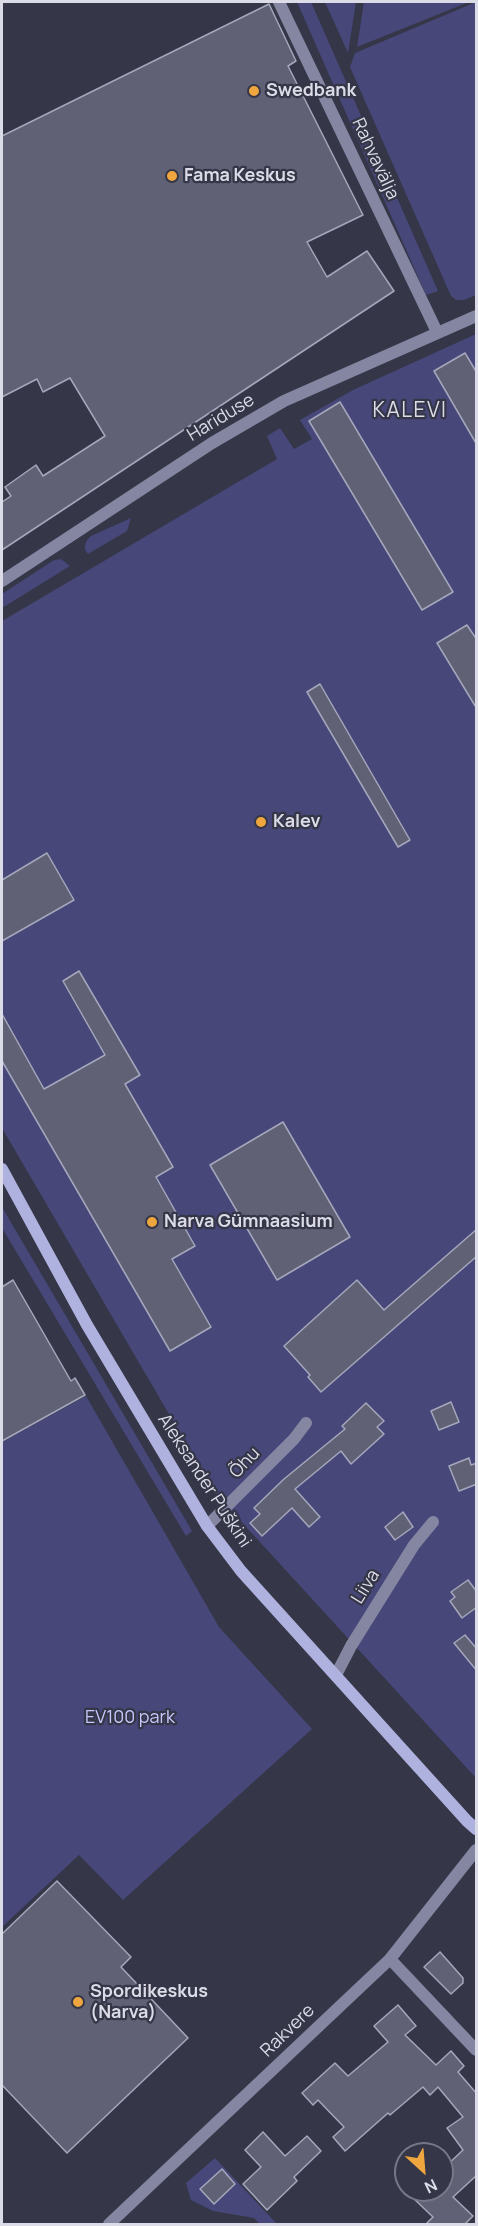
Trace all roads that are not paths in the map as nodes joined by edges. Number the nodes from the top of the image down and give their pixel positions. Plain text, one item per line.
1 (279, 2) edge
2 (477, 316) edge
3 (437, 332) junction
4 (2, 581) edge
5 (2, 1169) edge
6 (306, 1423) dead end
7 (432, 1522) dead end
8 (207, 1526) junction
9 (336, 1675) junction
10 (477, 1829) edge
11 (477, 1850) edge
12 (390, 1959) junction
13 (477, 2050) edge
14 (109, 2224) edge

1 - 3 street, Rahvavälja
2 - 3 street, Hariduse
3 - 4 street, Hariduse
5 - 8 main road, Aleksander Puškini
6 - 8 street, Õhu
7 - 9 street, Liiva
8 - 9 main road, Aleksander Puškini
9 - 10 main road, Aleksander Puškini
11 - 12 street, Rakvere
12 - 13 street
12 - 14 street, Rakvere

